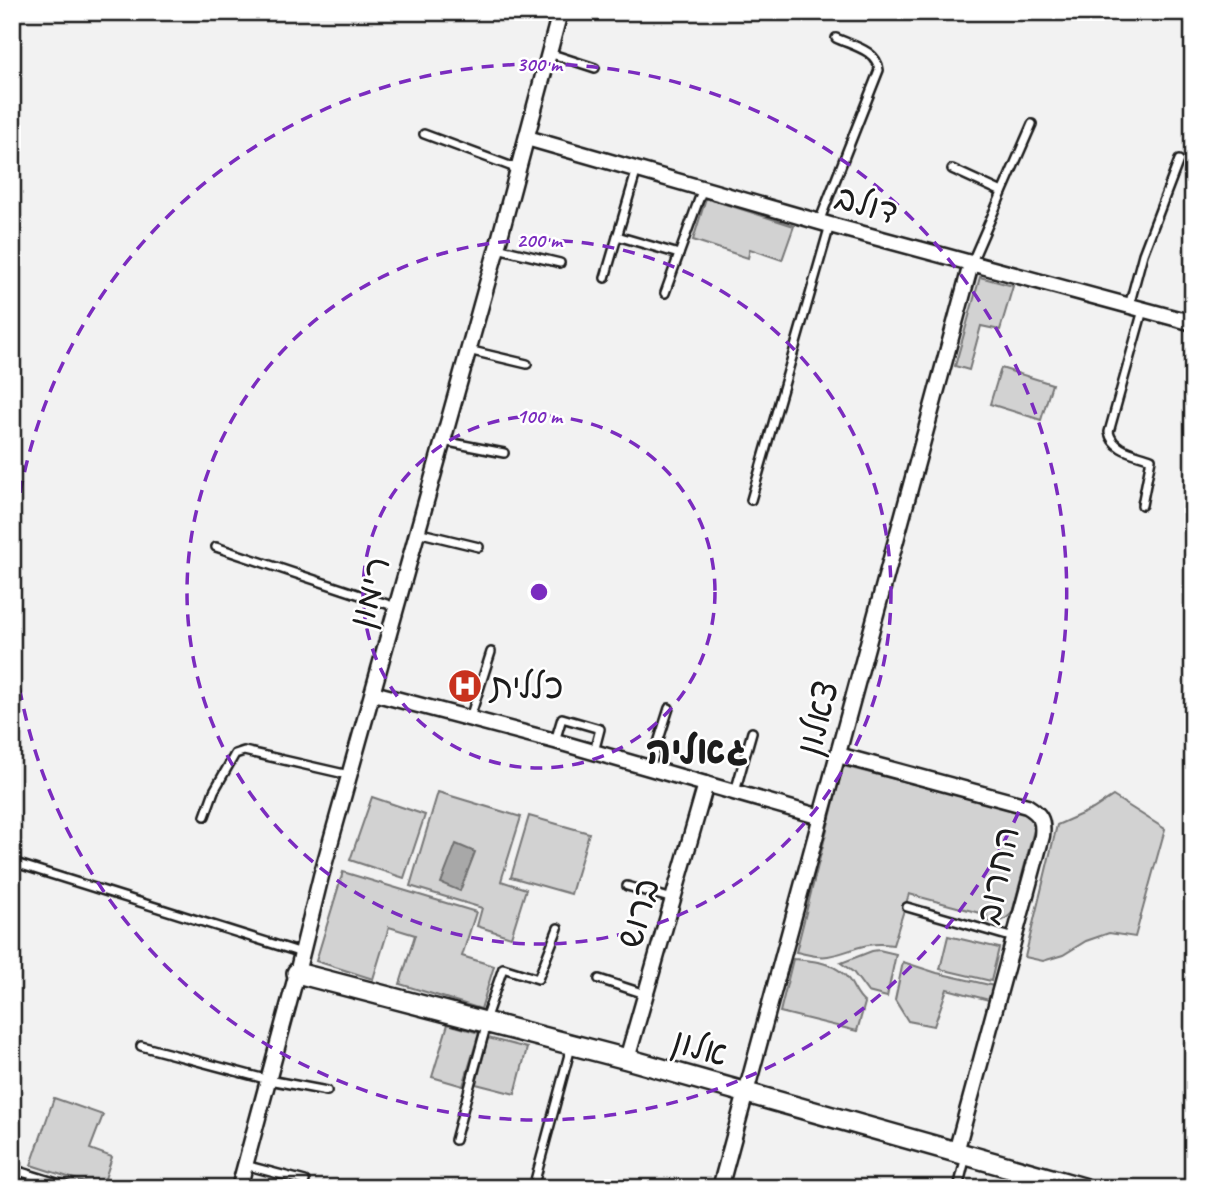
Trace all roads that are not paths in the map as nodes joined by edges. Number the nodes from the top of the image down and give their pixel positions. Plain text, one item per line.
1 (560, 12) edge
2 (836, 38) dead end
3 (549, 52) junction
4 (595, 68) dead end
5 (1032, 124) dead end
6 (424, 134) dead end
7 (527, 138) junction
8 (1179, 160) dead end
9 (518, 169) junction
10 (637, 169) junction
11 (951, 169) dead end
12 (703, 188) junction
13 (1002, 192) junction
14 (825, 223) junction
15 (617, 236) junction
16 (497, 248) junction
17 (679, 254) junction
18 (560, 263) dead end
19 (971, 264) junction
20 (604, 278) dead end
21 (665, 293) dead end
22 (1136, 308) junction
23 (1193, 323) edge
24 (468, 350) junction
25 (527, 364) dead end
26 (443, 441) junction
27 (504, 453) dead end
28 (751, 500) dead end
29 (1142, 505) dead end
30 (416, 532) junction
31 (216, 547) dead end
32 (479, 547) dead end
33 (396, 607) junction
34 (491, 652) dead end
35 (373, 693) junction
36 (669, 708) dead end
37 (470, 718) junction
38 (752, 732) dead end
39 (555, 741) junction
40 (594, 752) junction
41 (838, 755) junction
42 (650, 768) junction
43 (349, 775) junction
44 (706, 784) junction
45 (735, 792) junction
46 (205, 816) dead end
47 (821, 817) junction
48 (12, 862) edge
49 (627, 886) dead end
50 (673, 899) junction
51 (907, 907) dead end
52 (558, 928) dead end
53 (1014, 938) junction
54 (302, 953) junction
55 (297, 973) junction
56 (599, 979) dead end
57 (645, 994) junction
58 (486, 1022) junction
59 (572, 1044) junction
60 (141, 1046) dead end
61 (627, 1059) junction
62 (269, 1080) junction
63 (327, 1091) dead end
64 (746, 1093) junction
65 (455, 1139) dead end
66 (961, 1154) junction
67 (245, 1165) junction
68 (12, 1169) edge
69 (305, 1181) dead end
70 (73, 1188) edge
71 (239, 1188) edge
72 (533, 1188) edge
73 (720, 1188) edge
74 (958, 1188) edge
75 (1083, 1188) edge

1 - 3 street, רימון
2 - 14 lane
3 - 4 lane
3 - 7 street, רימון
5 - 13 lane
6 - 9 lane
7 - 9 street, רימון
7 - 10 street, דולב
8 - 22 lane
9 - 16 street, רימון
10 - 12 street, דולב
10 - 15 lane
11 - 13 lane
12 - 14 street, דולב
12 - 17 lane
13 - 19 lane
14 - 19 street, דולב
14 - 28 lane
15 - 17 lane
15 - 20 lane
16 - 18 lane
16 - 24 street, רימון
17 - 21 lane
19 - 22 street, דולב
19 - 41 street, צאלון
22 - 23 street, דולב
22 - 29 lane
24 - 25 lane
24 - 26 street, רימון
26 - 27 lane
26 - 30 street, רימון
30 - 32 lane
30 - 33 street, רימון
31 - 33 lane
33 - 35 street, רימון
34 - 37 lane
35 - 37 street
35 - 43 street, רימון
36 - 42 lane
37 - 39 street
38 - 45 lane
39 - 40 street
39 - 40 lane
40 - 42 street
41 - 47 street, צאלון
41 - 53 street, החרוב
42 - 44 street
43 - 46 lane
43 - 54 street, רימון
44 - 45 street
44 - 50 street, ברוש
45 - 47 street
47 - 64 street, צאלון
48 - 54 lane
49 - 50 lane
50 - 57 street, ברוש
51 - 53 lane
52 - 58 lane
53 - 66 street, החרוב
54 - 55 street, רימון
55 - 58 street, אלון
55 - 62 street, רימון
56 - 57 lane
57 - 61 street, ברוש
58 - 59 street, אלון
58 - 65 lane
59 - 61 street, אלון
59 - 72 lane
60 - 62 lane
61 - 64 street, אלון
62 - 63 lane
62 - 67 street, רימון
64 - 66 street, אלון
64 - 73 street, צאלון
66 - 74 lane
66 - 75 street, אלון
67 - 69 lane
67 - 71 street, רימון
68 - 70 lane

